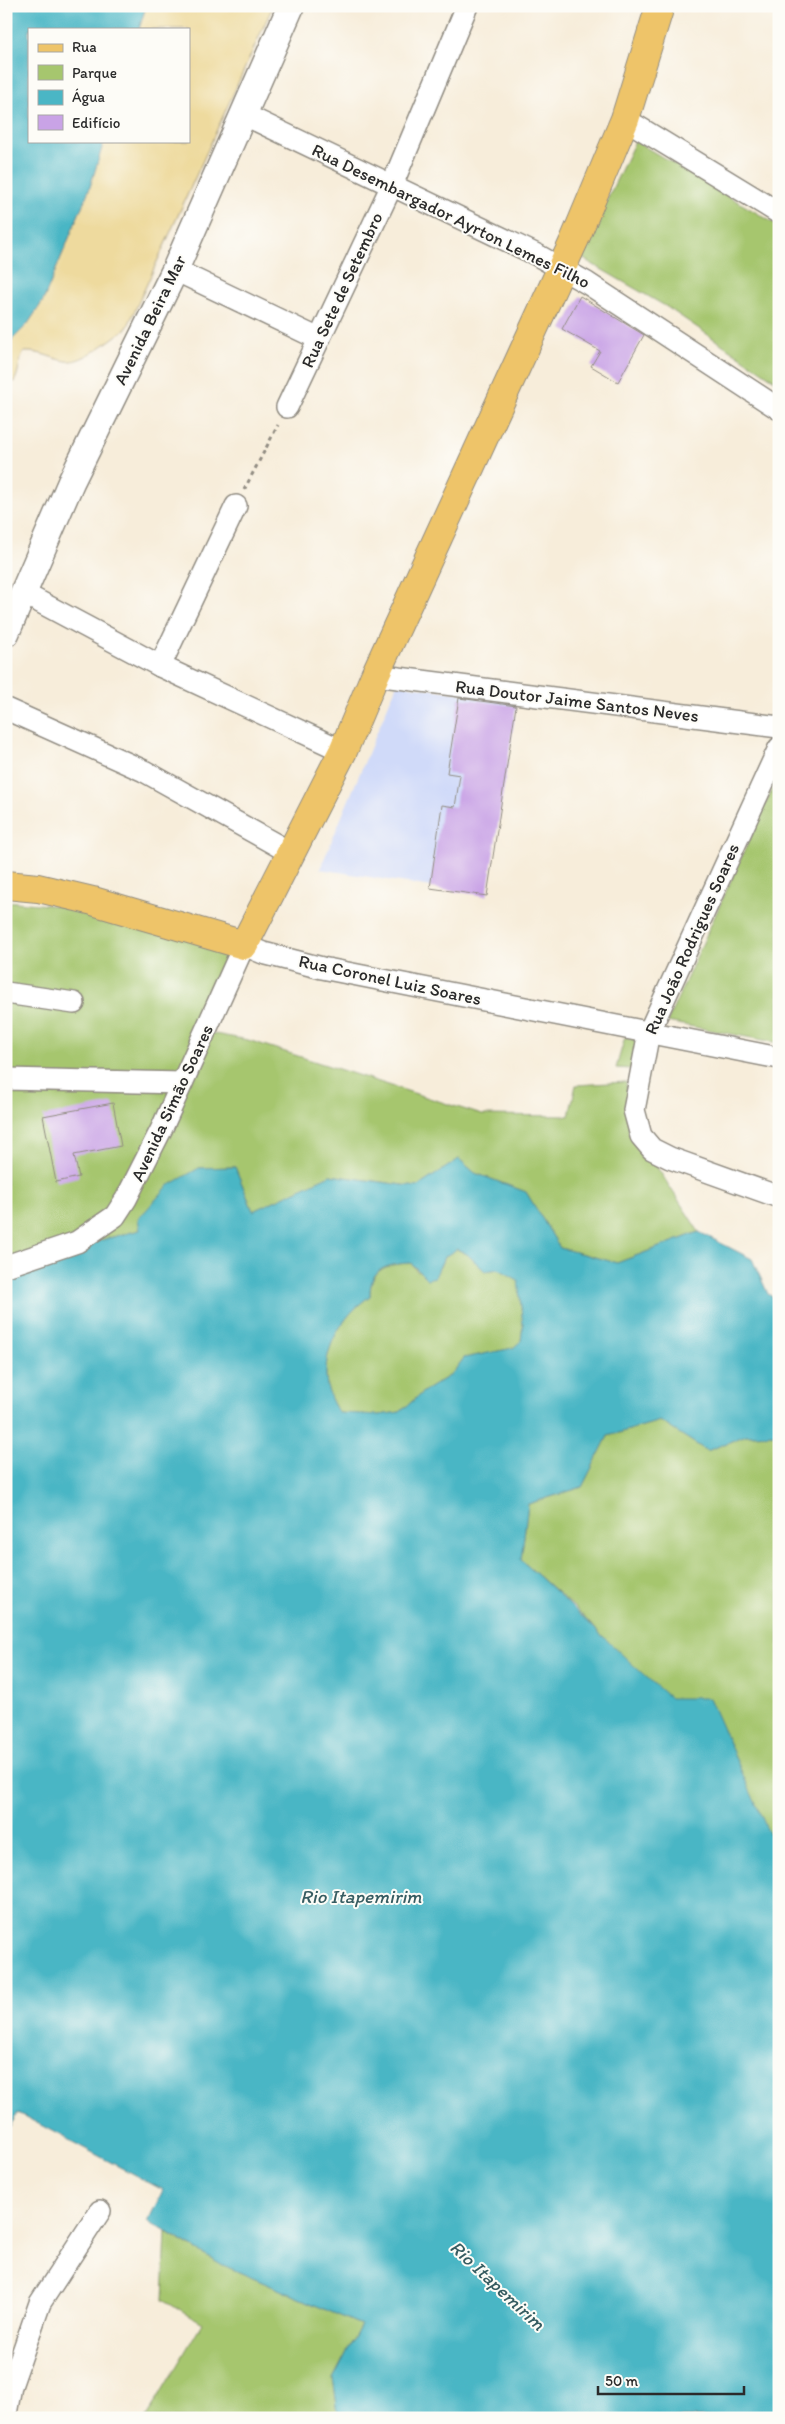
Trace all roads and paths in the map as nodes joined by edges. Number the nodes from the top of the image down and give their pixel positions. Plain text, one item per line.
1 (291, 6) edge
2 (467, 6) edge
3 (660, 6) edge
4 (245, 115) junction
5 (625, 119) junction
6 (392, 185) junction
7 (779, 213) edge
8 (561, 268) junction
9 (175, 270) junction
10 (319, 339) junction
11 (286, 408) joint
12 (779, 408) edge
13 (236, 506) joint
14 (22, 593) junction
15 (6, 632) edge
16 (160, 666) junction
17 (375, 675) junction
18 (6, 709) edge
19 (779, 727) edge
20 (779, 748) edge
21 (342, 751) junction
22 (292, 853) junction
23 (6, 885) edge
24 (244, 945) junction
25 (6, 993) edge
26 (74, 1003) dead end
27 (649, 1032) junction
28 (779, 1058) edge
29 (6, 1079) edge
30 (182, 1083) junction
31 (779, 1197) edge
32 (6, 1266) edge
33 (100, 2211) dead end
34 (6, 2414) edge

1 - 4 street, Avenida Beira Mar
2 - 6 street, Rua Sete de Setembro
3 - 5 main road
4 - 6 street, Rua Desembargador Ayrton Lemes Filho
4 - 9 street, Avenida Beira Mar
5 - 7 street
5 - 8 main road
6 - 8 street, Rua Desembargador Ayrton Lemes Filho
6 - 10 street, Rua Sete de Setembro
8 - 12 street, Rua Desembargador Ayrton Lemes Filho
8 - 17 main road
9 - 10 street
9 - 14 street, Avenida Beira Mar
10 - 11 street, Rua Sete de Setembro
11 - 13 path
13 - 16 street
14 - 15 street, Avenida Beira Mar
14 - 16 street
16 - 21 street
17 - 19 street, Rua Doutor Jaime Santos Neves
17 - 21 main road
18 - 22 street
20 - 27 street, Rua João Rodrigues Soares
21 - 22 main road
22 - 24 main road
23 - 24 main road, Rua Coronel Luiz Soares
24 - 27 street, Rua Coronel Luiz Soares
24 - 30 street, Avenida Simão Soares
25 - 26 street
27 - 28 street, Rua Coronel Luiz Soares
27 - 31 street, Rua João Rodrigues Soares
29 - 30 street
30 - 32 street, Avenida Simão Soares
33 - 34 street

